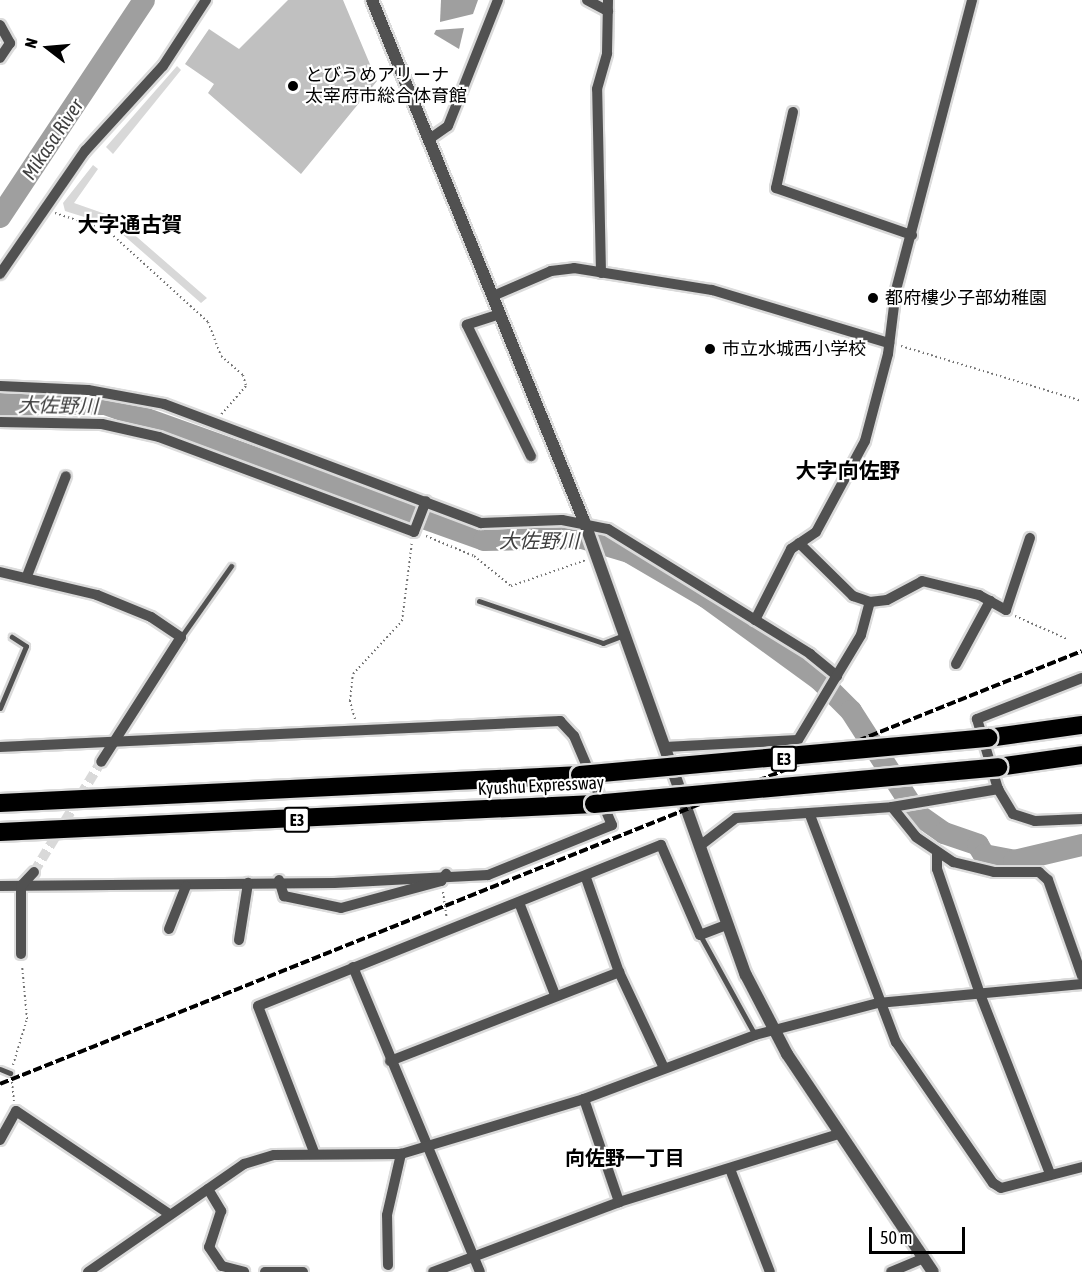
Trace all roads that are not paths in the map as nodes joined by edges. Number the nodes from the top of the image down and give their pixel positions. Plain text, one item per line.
1 (206, 0) edge
2 (372, 0) edge
3 (498, 0) edge
4 (586, 0) edge
5 (972, 0) edge
6 (608, 5) edge
7 (0, 25) edge
8 (0, 58) edge
9 (793, 112) dead end
10 (428, 140) junction
11 (912, 235) junction
12 (601, 273) junction
13 (0, 274) edge
14 (493, 296) junction
15 (500, 314) junction
16 (889, 343) junction
17 (0, 386) edge
18 (0, 422) edge
19 (531, 456) dead end
20 (66, 476) dead end
21 (426, 501) junction
22 (584, 521) junction
23 (1030, 538) dead end
24 (799, 543) junction
25 (231, 566) dead end
26 (0, 572) edge
27 (27, 576) junction
28 (479, 601) dead end
29 (990, 601) junction
30 (870, 602) junction
31 (755, 620) junction
32 (626, 635) junction
33 (12, 637) dead end
34 (181, 637) junction
35 (956, 664) dead end
36 (837, 676) junction
37 (1082, 678) edge
38 (0, 708) edge
39 (1082, 725) edge
40 (112, 743) junction
41 (0, 747) edge
42 (665, 747) junction
43 (1082, 755) edge
44 (101, 762) tunnel mouth
45 (998, 789) junction
46 (0, 803) edge
47 (892, 807) junction
48 (810, 815) junction
49 (1082, 819) edge
50 (0, 832) edge
51 (701, 845) junction
52 (937, 852) junction
53 (34, 872) tunnel mouth
54 (444, 878) junction
55 (586, 878) junction
56 (279, 880) junction
57 (248, 883) junction
58 (0, 886) edge
59 (21, 886) junction
60 (186, 886) junction
61 (520, 905) junction
62 (726, 925) junction
63 (169, 929) dead end
64 (700, 935) junction
65 (239, 940) dead end
66 (21, 954) road end
67 (353, 967) junction
68 (619, 972) junction
69 (1082, 976) edge
70 (1082, 984) edge
71 (980, 994) junction
72 (555, 996) junction
73 (878, 1002) junction
74 (774, 1031) junction
75 (755, 1035) junction
76 (390, 1061) junction
77 (664, 1068) junction
78 (0, 1069) edge
79 (10, 1073) road end
80 (584, 1099) junction
81 (839, 1134) junction
82 (0, 1140) edge
83 (426, 1146) junction
84 (314, 1152) junction
85 (401, 1154) junction
86 (1082, 1167) edge
87 (730, 1169) junction
88 (1050, 1174) junction
89 (208, 1189) junction
90 (619, 1202) junction
91 (169, 1214) junction
92 (473, 1254) junction
93 (924, 1258) junction
94 (388, 1265) dead end
95 (88, 1272) edge
96 (244, 1272) edge
97 (265, 1272) edge
98 (303, 1272) edge
99 (434, 1272) edge
100 (480, 1272) edge
101 (770, 1272) edge
102 (891, 1272) edge
103 (933, 1272) edge

1 - 13 street
2 - 10 street
3 - 10 street
4 - 6 street
5 - 11 street
6 - 12 street
7 - 8 street
9 - 11 street
10 - 14 street
11 - 16 street
12 - 14 street
12 - 16 street
14 - 15 street
15 - 19 street
15 - 22 street
16 - 24 street
17 - 21 street
18 - 21 street
20 - 27 street
21 - 22 street
22 - 31 street
22 - 32 street
23 - 29 street
24 - 30 street
24 - 31 street
25 - 34 lane
26 - 27 street
27 - 34 street
28 - 32 lane
29 - 30 street
29 - 35 street
30 - 36 street
31 - 36 street
32 - 42 street
33 - 38 lane
34 - 40 street
36 - 42 street
37 - 45 street
39 - 46 highway, Kyushu Expressway / E3, bridge
40 - 41 street
40 - 44 street
40 - 54 street
42 - 51 street
43 - 50 highway, Kyushu Expressway / E3, bridge
45 - 47 street
45 - 49 street
47 - 48 street
47 - 52 street
48 - 51 street
48 - 73 street
51 - 62 street
52 - 69 street
52 - 71 street
53 - 59 street
54 - 56 street
54 - 56 street
55 - 61 street
55 - 64 street
55 - 68 street
56 - 57 street
57 - 60 street
57 - 65 street
58 - 59 street
59 - 60 street
59 - 66 street
60 - 63 street
61 - 67 street
61 - 72 street
62 - 64 street
62 - 74 street
64 - 75 lane
67 - 76 street
67 - 84 street
68 - 72 street
68 - 77 street
70 - 71 street
71 - 73 street
71 - 88 street
72 - 76 street
73 - 74 street
73 - 88 street
74 - 75 street
74 - 81 street
75 - 77 street
76 - 83 street
77 - 80 street
78 - 79 lane
80 - 83 street
80 - 90 street
81 - 87 street
81 - 93 street
82 - 91 street
83 - 85 street
83 - 92 street
84 - 85 street
84 - 89 street
85 - 94 street
86 - 88 street
87 - 90 street
87 - 101 street
89 - 91 street
89 - 96 street
90 - 92 street
91 - 95 street
92 - 99 street
92 - 100 street
93 - 102 street
93 - 103 street
97 - 98 street

